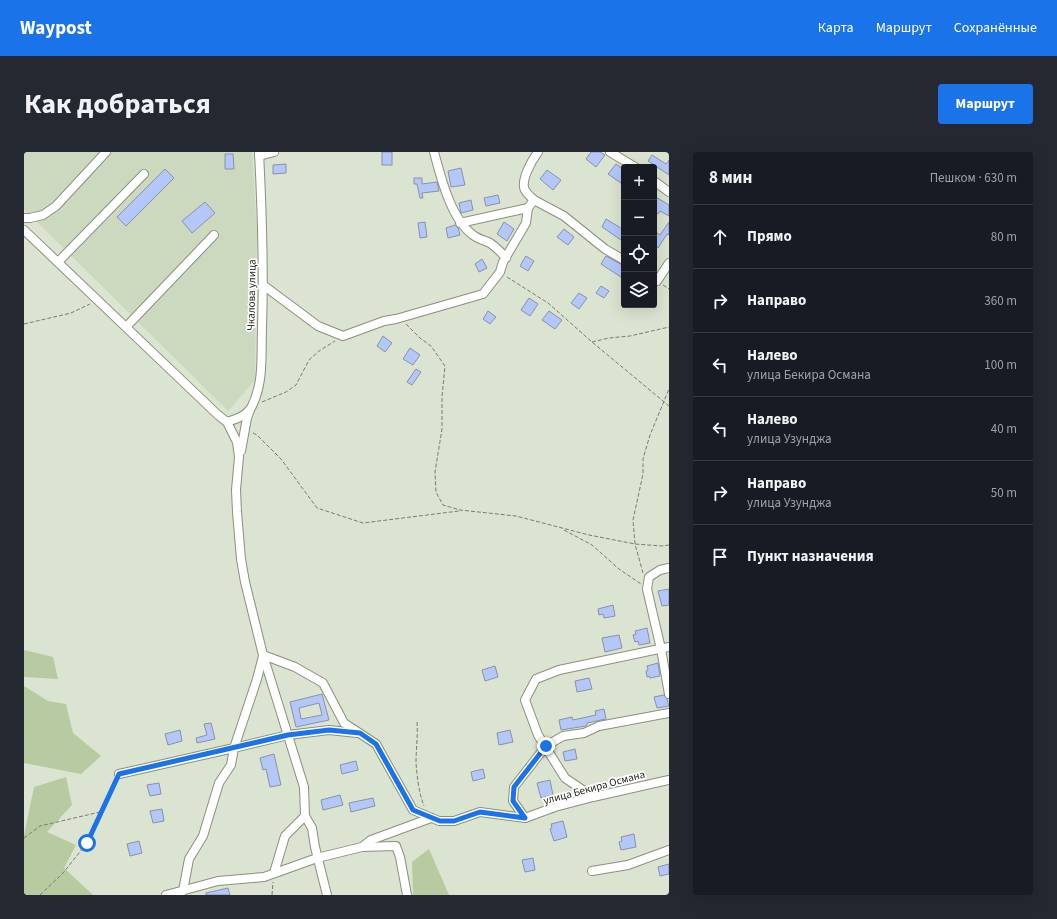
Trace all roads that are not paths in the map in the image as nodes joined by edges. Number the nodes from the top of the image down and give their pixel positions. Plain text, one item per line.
1 (106, 152) edge
2 (274, 152) edge
3 (434, 152) edge
4 (538, 152) edge
5 (610, 152) edge
6 (259, 154) edge
7 (630, 164) edge
8 (144, 174) dead end
9 (657, 183) edge
10 (669, 192) edge
11 (534, 200) junction
12 (528, 208) junction
13 (24, 218) edge
14 (460, 223) junction
15 (24, 230) edge
16 (214, 234) dead end
17 (506, 258) junction
18 (621, 258) edge
19 (58, 262) junction
20 (669, 263) edge
21 (657, 281) edge
22 (263, 285) junction
23 (126, 327) junction
24 (251, 407) junction
25 (227, 422) junction
26 (239, 457) junction
27 (669, 568) edge
28 (665, 648) edge
29 (263, 655) junction
30 (669, 694) edge
31 (669, 713) edge
32 (360, 733) junction
33 (288, 735) junction
34 (546, 746) junction
35 (234, 748) junction
36 (119, 774) road end
37 (669, 780) edge
38 (593, 797) junction
39 (305, 816) junction
40 (431, 818) junction
41 (525, 818) junction
42 (362, 847) junction
43 (669, 850) edge
44 (317, 858) junction
45 (592, 871) dead end
46 (274, 873) junction
47 (183, 891) junction
48 (166, 895) edge
49 (327, 895) edge
50 (407, 895) edge

1 - 13 street
2 - 6 street
3 - 14 street
4 - 11 street
5 - 7 street
6 - 22 street, Чкалова улица
8 - 19 street
9 - 10 street
11 - 12 street
11 - 18 street
12 - 14 street
12 - 17 street
14 - 17 street
15 - 19 street
16 - 23 street
17 - 22 street
19 - 23 street
20 - 21 street
22 - 24 street, Чкалова улица
23 - 25 street
24 - 25 street
24 - 26 street, Чкалова улица
25 - 26 street
26 - 29 street
27 - 28 street
28 - 30 street
28 - 34 street
29 - 32 street
29 - 33 street
29 - 35 street
31 - 34 street
32 - 33 street
32 - 40 street
33 - 35 street
33 - 39 street
34 - 38 street
34 - 41 street
35 - 36 street
35 - 47 street
37 - 38 street, улица Бекира Османа
38 - 41 street, улица Бекира Османа
39 - 44 street
39 - 46 street
40 - 41 street, улица Бекира Османа
40 - 42 street
42 - 44 street
42 - 50 street
43 - 45 street
44 - 46 street
44 - 49 street
46 - 47 street
47 - 48 street

